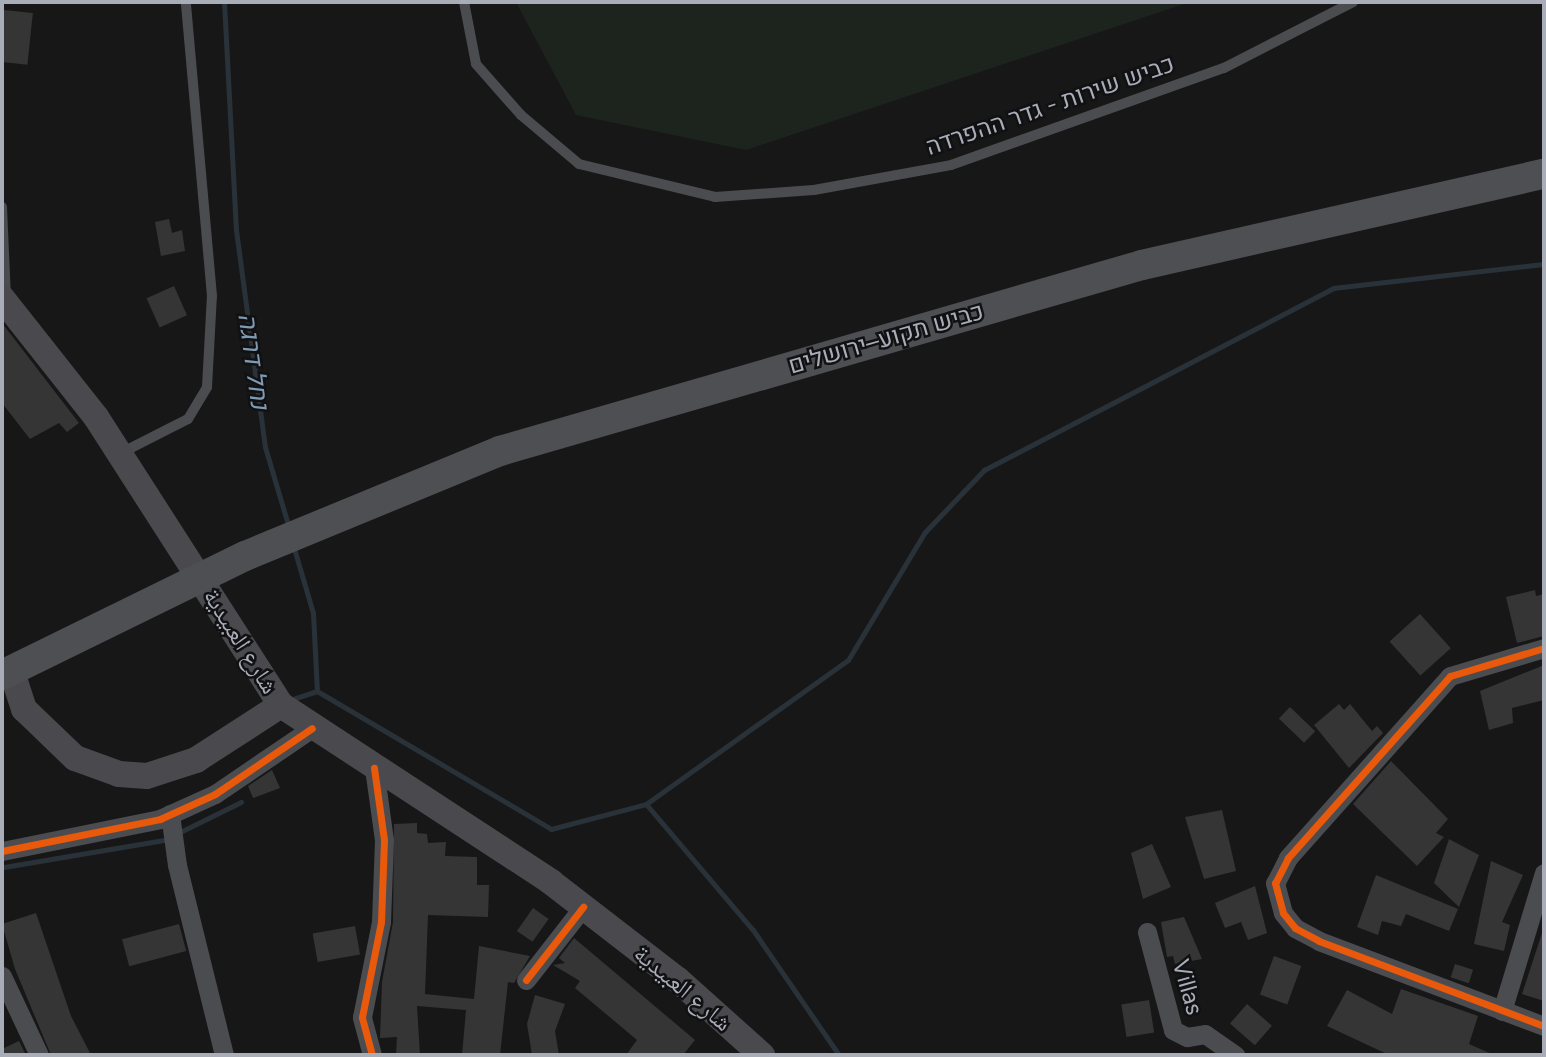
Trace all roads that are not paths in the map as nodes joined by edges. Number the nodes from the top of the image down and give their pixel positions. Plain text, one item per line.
1 (186, 2) edge
2 (464, 2) edge
3 (1353, 2) edge
4 (1544, 174) edge
5 (2, 207) edge
6 (4, 302) edge
7 (120, 454) junction
8 (1544, 648) edge
9 (6, 672) edge
10 (281, 705) junction
11 (312, 728) junction
12 (374, 768) junction
13 (170, 814) junction
14 (2, 851) edge
15 (1544, 873) edge
16 (583, 907) junction
17 (1147, 932) dead end
18 (2, 976) edge
19 (526, 980) dead end
20 (1502, 1011) junction
21 (1544, 1026) edge
22 (39, 1055) edge
23 (224, 1055) edge
24 (372, 1055) edge
25 (762, 1055) edge
26 (1235, 1055) edge

1 - 7 lane
2 - 3 lane, כביש שירות - גדר ההפרדה
4 - 9 main road, כביש תקוע–ירושלים
5 - 6 lane
6 - 7 main road, شارع العبيدية
7 - 10 main road, شارع العبيدية
8 - 20 street
9 - 10 main road
10 - 11 main road, شارع العبيدية
11 - 12 main road, شارع العبيدية
11 - 13 street
12 - 16 main road, شارع العبيدية
12 - 24 street
13 - 14 street
13 - 23 street
15 - 20 street
16 - 19 street
16 - 25 main road, شارع العبيدية
17 - 26 street, Villas
18 - 22 street
20 - 21 street

